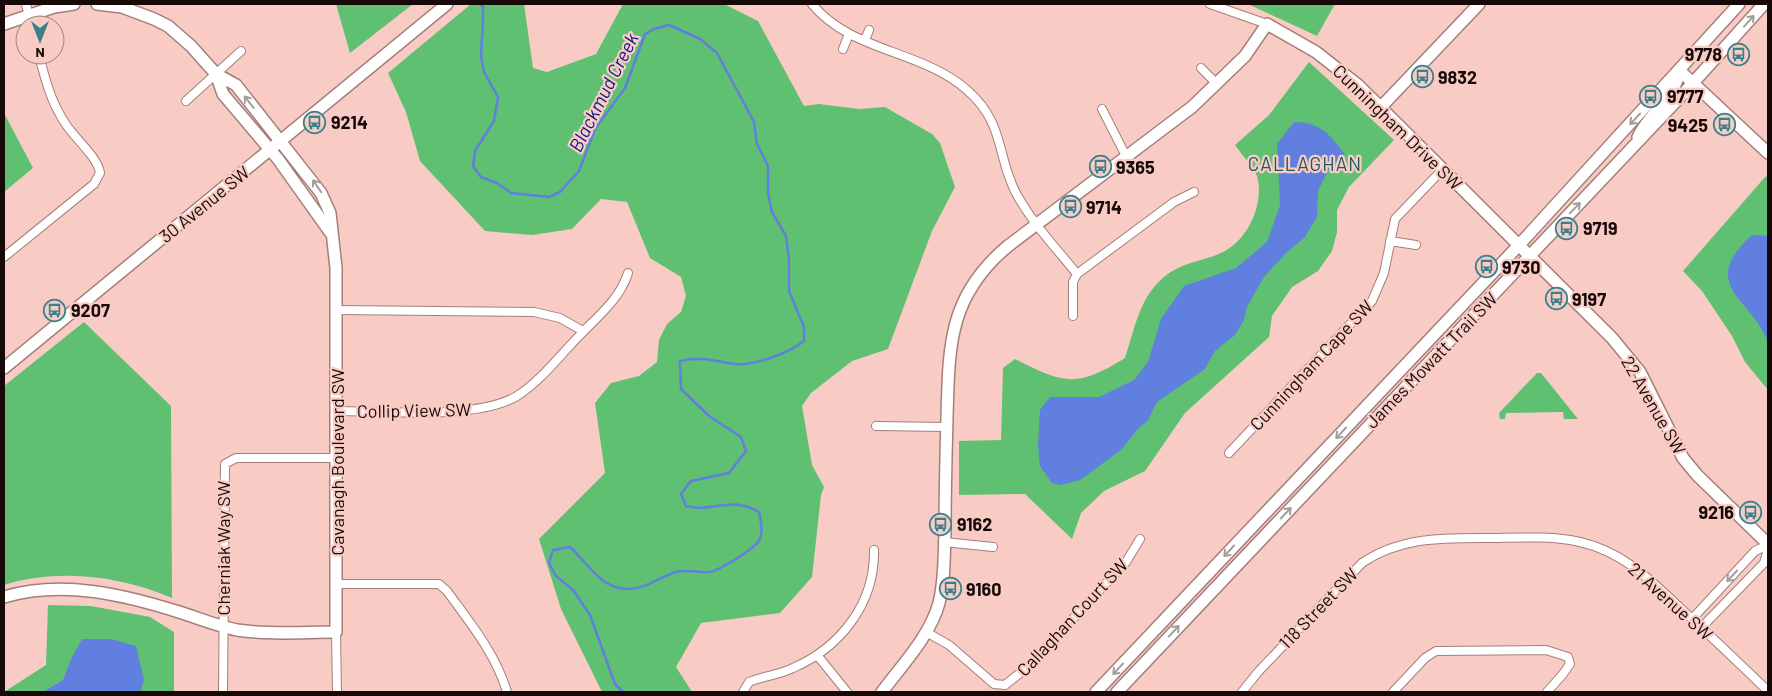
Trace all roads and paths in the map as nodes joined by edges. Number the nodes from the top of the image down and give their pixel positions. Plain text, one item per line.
1 (74, 4) edge
2 (97, 4) edge
3 (447, 4) edge
4 (812, 4) edge
5 (1210, 4) edge
6 (1479, 4) edge
7 (1739, 4) edge
8 (1764, 4) edge
9 (29, 15) edge
10 (1267, 24) junction
11 (869, 30) dead end
12 (849, 34) junction
13 (865, 40) junction
14 (842, 49) dead end
15 (241, 51) dead end
16 (42, 65) edge
17 (1201, 68) dead end
18 (1679, 70) junction
19 (216, 74) junction
20 (1693, 83) junction
21 (1217, 84) junction
22 (186, 101) dead end
23 (1381, 107) junction
24 (1102, 109) dead end
25 (279, 139) junction
26 (1633, 146) junction
27 (268, 147) junction
28 (1768, 153) edge
29 (1126, 156) junction
30 (1442, 169) junction
31 (1194, 192) dead end
32 (1037, 224) junction
33 (330, 232) junction
34 (1390, 241) junction
35 (1519, 245) junction
36 (1416, 246) dead end
37 (1530, 256) junction
38 (4, 257) edge
39 (628, 273) dead end
40 (1077, 274) junction
41 (337, 310) junction
42 (1073, 316) dead end
43 (583, 331) junction
44 (4, 359) edge
45 (4, 368) edge
46 (337, 412) junction
47 (876, 426) dead end
48 (947, 427) junction
49 (1229, 453) dead end
50 (337, 458) junction
51 (1140, 539) dead end
52 (944, 542) junction
53 (1408, 542) joint
54 (1768, 546) edge
55 (993, 547) dead end
56 (874, 550) dead end
57 (336, 584) junction
58 (4, 597) edge
59 (1692, 619) junction
60 (223, 626) junction
61 (1701, 628) junction
62 (336, 632) junction
63 (926, 632) junction
64 (817, 656) junction
65 (1768, 691) edge
66 (223, 692) edge
67 (337, 692) edge
68 (507, 692) edge
69 (744, 692) edge
70 (847, 692) edge
71 (882, 692) edge
72 (1096, 692) edge
73 (1116, 692) edge
74 (1242, 692) edge
75 (1393, 692) edge
76 (1547, 692) edge

1 - 9 street
2 - 19 street
3 - 25 street, 30 Avenue SW
4 - 12 street
5 - 10 street, Cunningham Drive SW
6 - 23 street
7 - 18 street, James Mowatt Trail SW
20 -> 8 street, James Mowatt Trail SW
10 - 21 street
10 - 23 street, Cunningham Drive SW
11 - 13 street
12 - 13 street
12 - 14 street
13 - 32 street
15 - 19 street
16 - 38 street
17 - 21 street
18 - 20 street
18 - 26 street
18 -> 35 street, James Mowatt Trail SW
19 - 22 street
25 -> 19 street
19 - 27 street
20 - 26 street, James Mowatt Trail SW
20 - 28 street
21 - 29 street
23 - 30 street, Cunningham Drive SW
24 - 29 street
25 - 27 street, 30 Avenue SW
33 -> 25 street
37 -> 26 street, James Mowatt Trail SW
27 - 33 street
27 - 44 street, 30 Avenue SW
27 - 45 street, 30 Avenue SW
29 - 32 street
30 - 34 street, Cunningham Cape SW
30 - 35 street, Cunningham Drive SW
31 - 40 street
32 - 40 street
32 - 48 street
33 - 41 street, Cavanagh Boulevard SW
34 - 36 street
34 - 49 street, Cunningham Cape SW
35 - 37 street, 22 Avenue SW
35 -> 72 street, James Mowatt Trail SW
37 - 54 street, 22 Avenue SW
73 -> 37 street, James Mowatt Trail SW
39 - 43 street, Collip View SW
40 - 42 street
41 - 43 street
41 - 46 street, Cavanagh Boulevard SW
43 - 46 street, Collip View SW
46 - 50 street, Cavanagh Boulevard SW
47 - 48 street
48 - 52 street
50 - 57 street, Cavanagh Boulevard SW
50 - 60 street, Cherniak Way SW
51 - 63 street, Callaghan Court SW
52 - 55 street
52 - 63 street
53 - 59 street, 21 Avenue SW
53 - 74 street, 118 Street SW
54 -> 59 street
54 - 61 street
56 - 64 street
57 - 62 street, Cavanagh Boulevard SW
57 - 68 street
58 - 60 street
59 - 61 street, 21 Avenue SW
60 - 62 street
60 - 66 street
61 - 65 street, 21 Avenue SW
62 - 67 street, Cavanagh Boulevard SW
63 - 71 street
64 - 69 street
64 - 70 street
75 - 76 street

